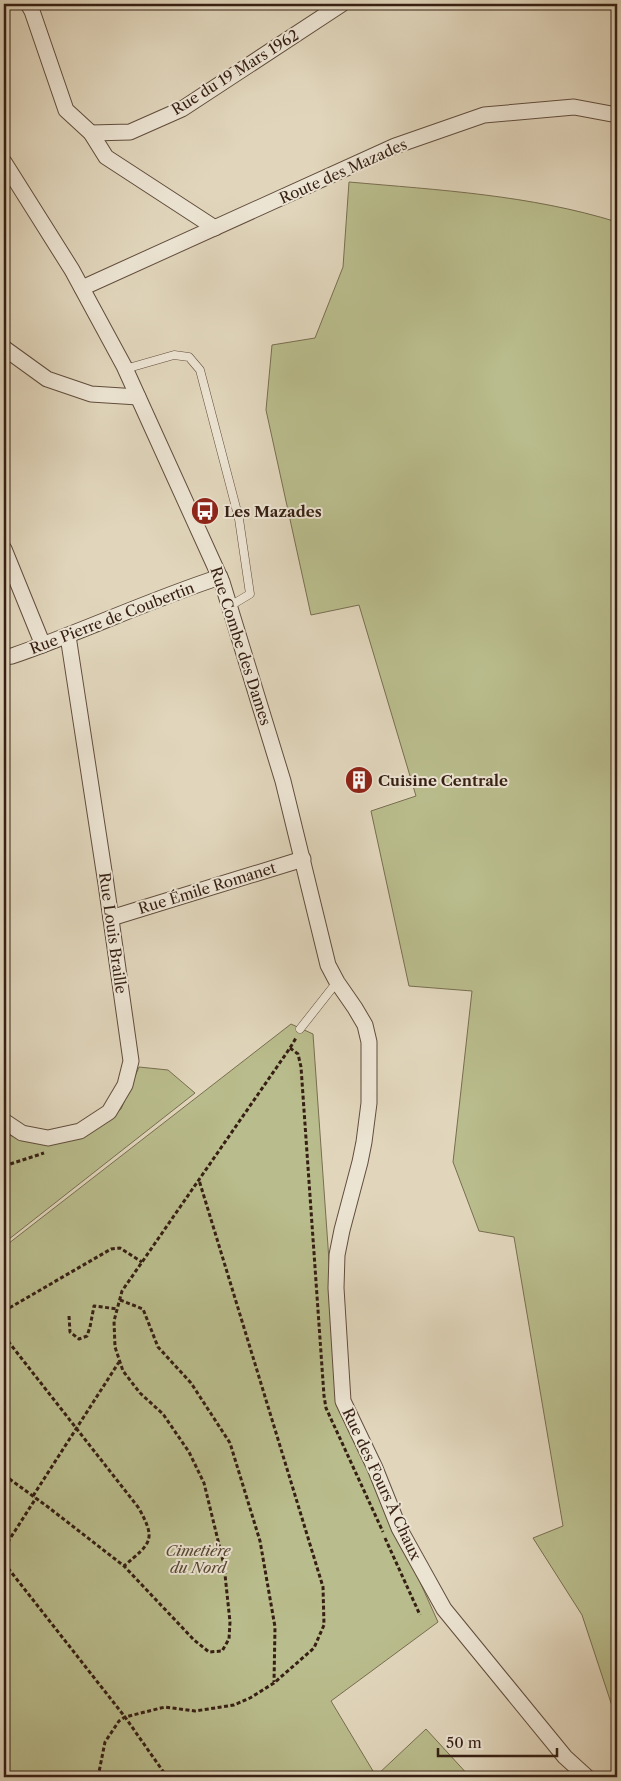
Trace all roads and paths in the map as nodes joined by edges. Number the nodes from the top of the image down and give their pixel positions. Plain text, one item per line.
1 (28, 4) edge
2 (342, 4) edge
3 (617, 115) edge
4 (91, 134) junction
5 (4, 162) edge
6 (215, 228) junction
7 (82, 288) junction
8 (4, 348) edge
9 (125, 369) junction
10 (138, 397) junction
11 (4, 549) edge
12 (220, 577) junction
13 (230, 606) junction
14 (68, 636) junction
15 (43, 645) junction
16 (4, 657) edge
17 (303, 859) junction
18 (110, 918) junction
19 (328, 965) joint
20 (337, 982) junction
21 (300, 1029) joint
22 (4, 1121) edge
23 (48, 1138) junction
24 (4, 1166) edge
25 (199, 1180) junction
26 (142, 1262) junction
27 (120, 1300) junction
28 (118, 1309) junction
29 (4, 1311) edge
30 (69, 1316) dead end
31 (4, 1336) edge
32 (120, 1362) junction
33 (77, 1429) junction
34 (4, 1475) edge
35 (34, 1497) junction
36 (4, 1548) edge
37 (4, 1563) edge
38 (124, 1566) junction
39 (274, 1683) junction
40 (124, 1717) junction
41 (98, 1777) edge
42 (167, 1777) edge
43 (587, 1777) edge

1 - 4 street
2 - 4 street, Rue du 19 Mars 1962
3 - 6 street, Route des Mazades
4 - 6 street
5 - 7 street, Rue Combe des Dames
6 - 7 street, Route des Mazades
7 - 9 street, Rue Combe des Dames
8 - 10 street
9 - 10 street, Rue Combe des Dames
9 - 13 lane
10 - 12 street, Rue Combe des Dames
11 - 15 street
12 - 13 street, Rue Combe des Dames
12 - 14 street, Rue Pierre de Coubertin
13 - 17 street, Rue Combe des Dames
14 - 15 street, Rue Pierre de Coubertin
14 - 18 street, Rue Louis Braille
15 - 16 street, Rue Pierre de Coubertin
17 - 18 street, Rue Émile Romanet
17 - 19 street, Rue Combe des Dames
18 - 23 street, Rue Louis Braille
19 - 20 street, Rue des Fours À Chaux
20 - 21 lane
20 - 43 street, Rue des Fours À Chaux
21 - 25 path
22 - 23 street, Rue Louis Braille
23 - 24 path
25 - 26 path
25 - 39 path
26 - 27 path
26 - 29 path
27 - 28 path
27 - 39 path
28 - 30 path
28 - 32 path
31 - 33 path
32 - 33 path
32 - 38 path
33 - 35 path
33 - 38 path
34 - 35 path
35 - 36 path
35 - 38 path
37 - 40 path
39 - 40 path
40 - 41 path
40 - 42 path

